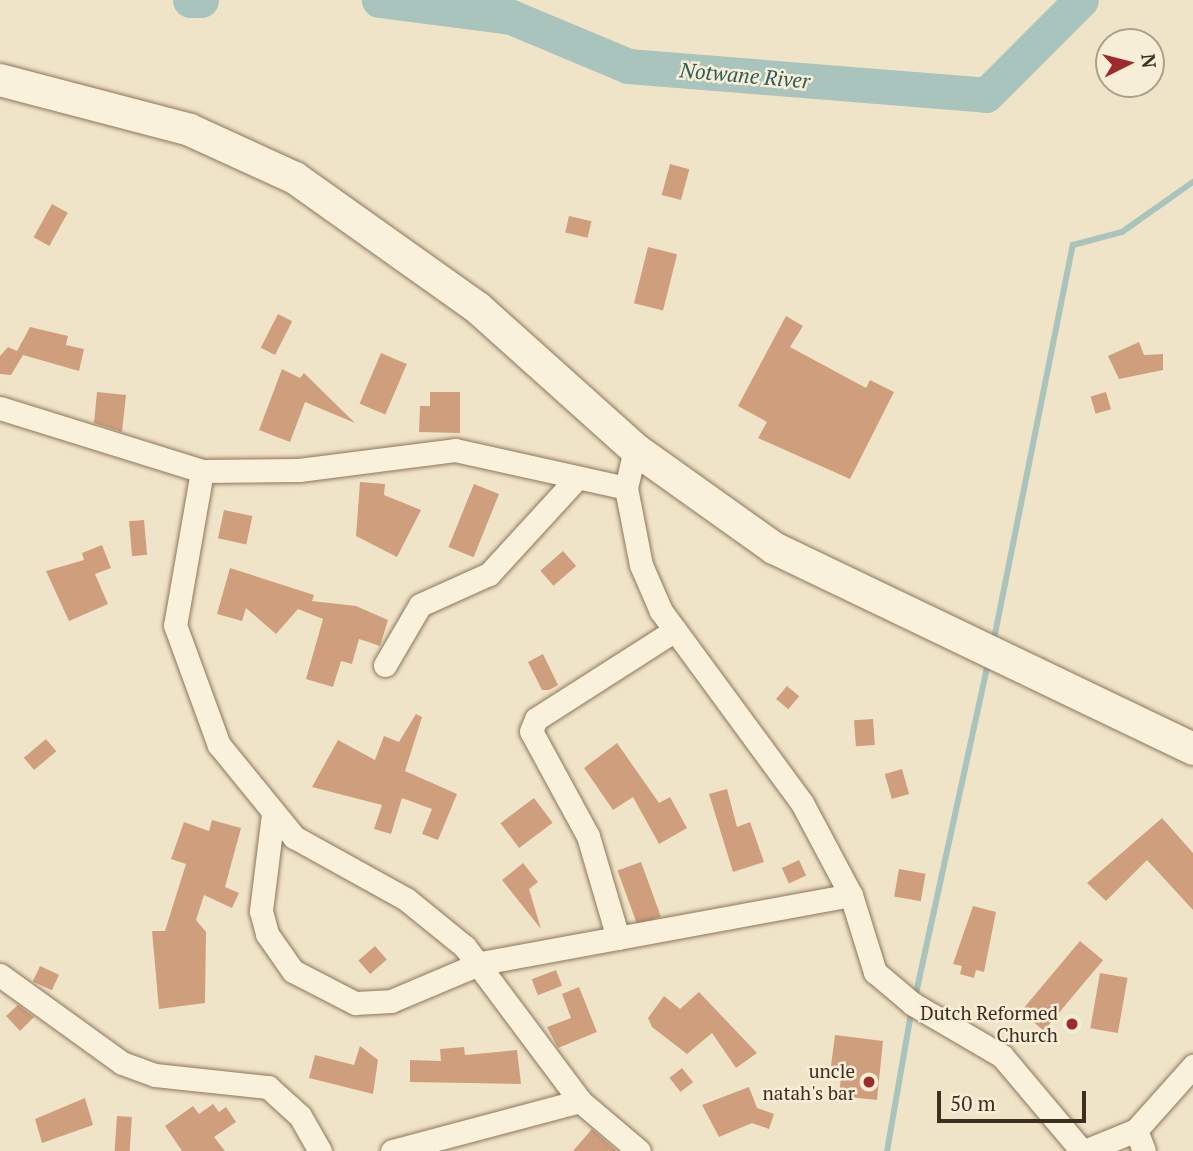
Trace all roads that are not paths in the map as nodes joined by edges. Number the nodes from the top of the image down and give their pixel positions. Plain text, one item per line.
1 (0, 80) edge
2 (0, 408) edge
3 (635, 449) junction
4 (202, 471) junction
5 (577, 478) junction
6 (625, 488) junction
7 (676, 630) junction
8 (385, 665) dead end
9 (1193, 749) edge
10 (272, 814) junction
11 (851, 895) junction
12 (618, 938) junction
13 (481, 963) junction
14 (0, 975) edge
15 (1193, 1066) edge
16 (580, 1101) junction
17 (1140, 1141) edge
18 (320, 1151) edge
19 (393, 1151) edge
20 (639, 1151) edge
21 (1084, 1151) edge

1 - 3 street
2 - 4 street
3 - 6 street
3 - 9 street
4 - 5 street
4 - 10 street
5 - 6 street
5 - 8 street
6 - 7 street
7 - 11 street
7 - 12 street
10 - 13 street
10 - 13 street
11 - 12 street
11 - 21 street
12 - 13 street
13 - 16 street
14 - 18 street
15 - 17 street
16 - 19 street
16 - 20 street
17 - 21 street

